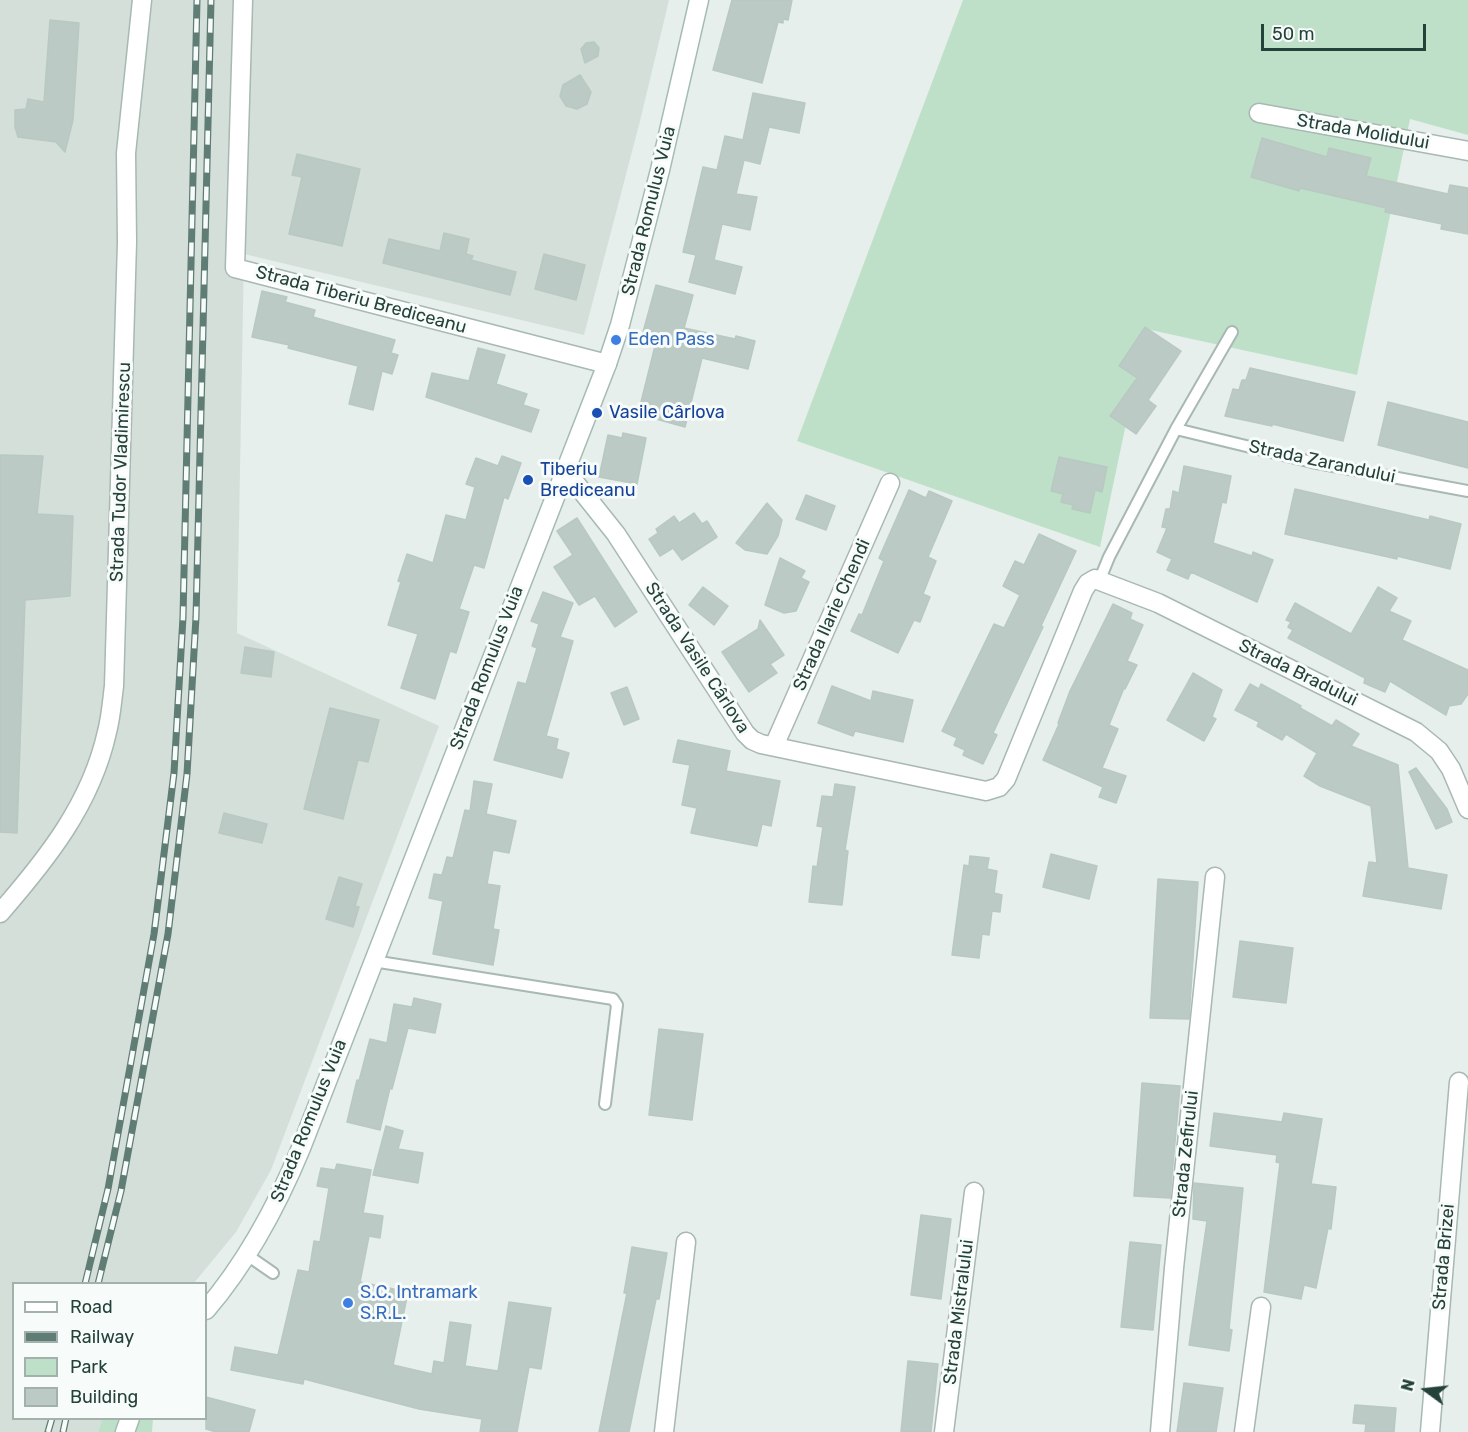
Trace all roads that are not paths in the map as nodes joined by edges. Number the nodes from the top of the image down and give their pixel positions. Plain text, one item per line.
1 (142, 0) edge
2 (243, 0) edge
3 (699, 0) edge
4 (1259, 113) dead end
5 (1468, 151) edge
6 (1232, 332) dead end
7 (607, 364) junction
8 (1176, 429) junction
9 (565, 470) junction
10 (890, 483) dead end
11 (1468, 491) edge
12 (1096, 579) junction
13 (774, 746) junction
14 (1468, 809) edge
15 (1215, 877) dead end
16 (0, 913) edge
17 (373, 962) junction
18 (1459, 1082) dead end
19 (605, 1104) dead end
20 (974, 1192) dead end
21 (686, 1242) dead end
22 (247, 1255) junction
23 (273, 1273) dead end
24 (1260, 1307) dead end
25 (207, 1309) edge
26 (664, 1432) edge
27 (944, 1432) edge
28 (1160, 1432) edge
29 (1244, 1432) edge
30 (1430, 1432) edge

1 - 16 street, Strada Tudor Vladimirescu
2 - 7 street, Strada Tiberiu Brediceanu
3 - 7 street, Strada Romulus Vuia
4 - 5 street, Strada Molidului
6 - 8 lane
7 - 9 street, Strada Romulus Vuia
8 - 11 lane, Strada Zarandului
8 - 12 lane
9 - 13 street, Strada Vasile Cârlova
9 - 17 street, Strada Romulus Vuia
10 - 13 street, Strada Ilarie Chendi
12 - 13 street, Strada Vasile Cârlova
12 - 14 street, Strada Bradului
15 - 28 street, Strada Zefirului
17 - 19 lane
17 - 22 street, Strada Romulus Vuia
18 - 30 street, Strada Brizei
20 - 27 street, Strada Mistralului
21 - 26 street
22 - 23 lane
22 - 25 street, Strada Romulus Vuia
24 - 29 street

